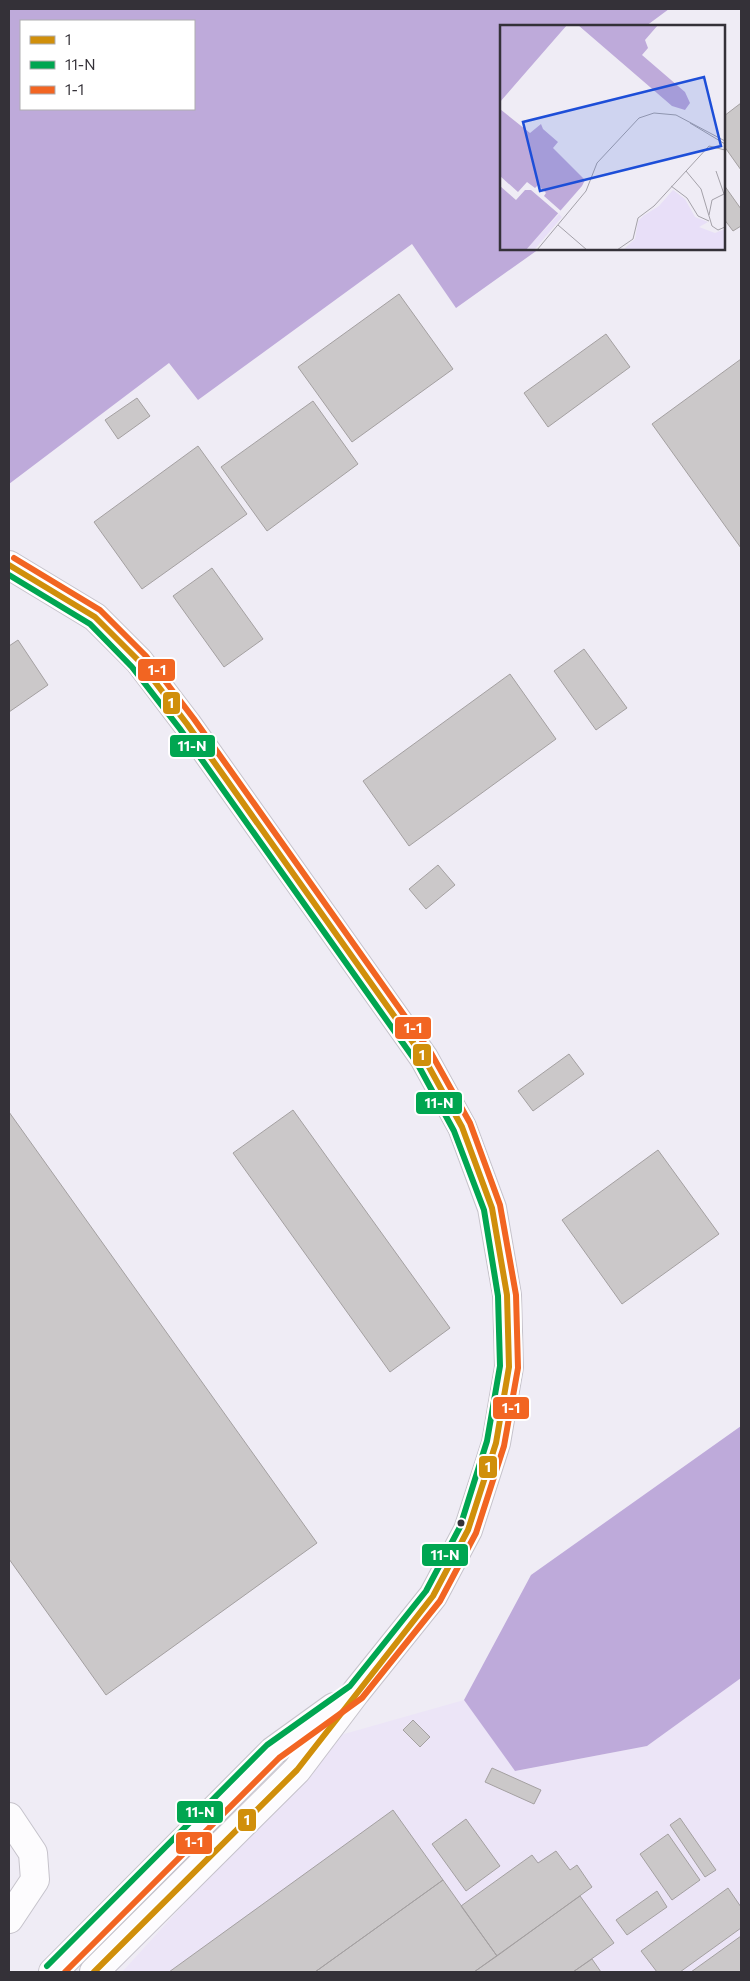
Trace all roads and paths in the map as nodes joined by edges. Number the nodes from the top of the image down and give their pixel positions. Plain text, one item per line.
1 (9, 565) edge
2 (356, 1692) junction
3 (9, 1817) edge
4 (9, 1919) edge
5 (52, 1972) edge
6 (94, 1972) edge

1 - 2 street
2 - 5 street
2 - 6 street
3 - 4 street

